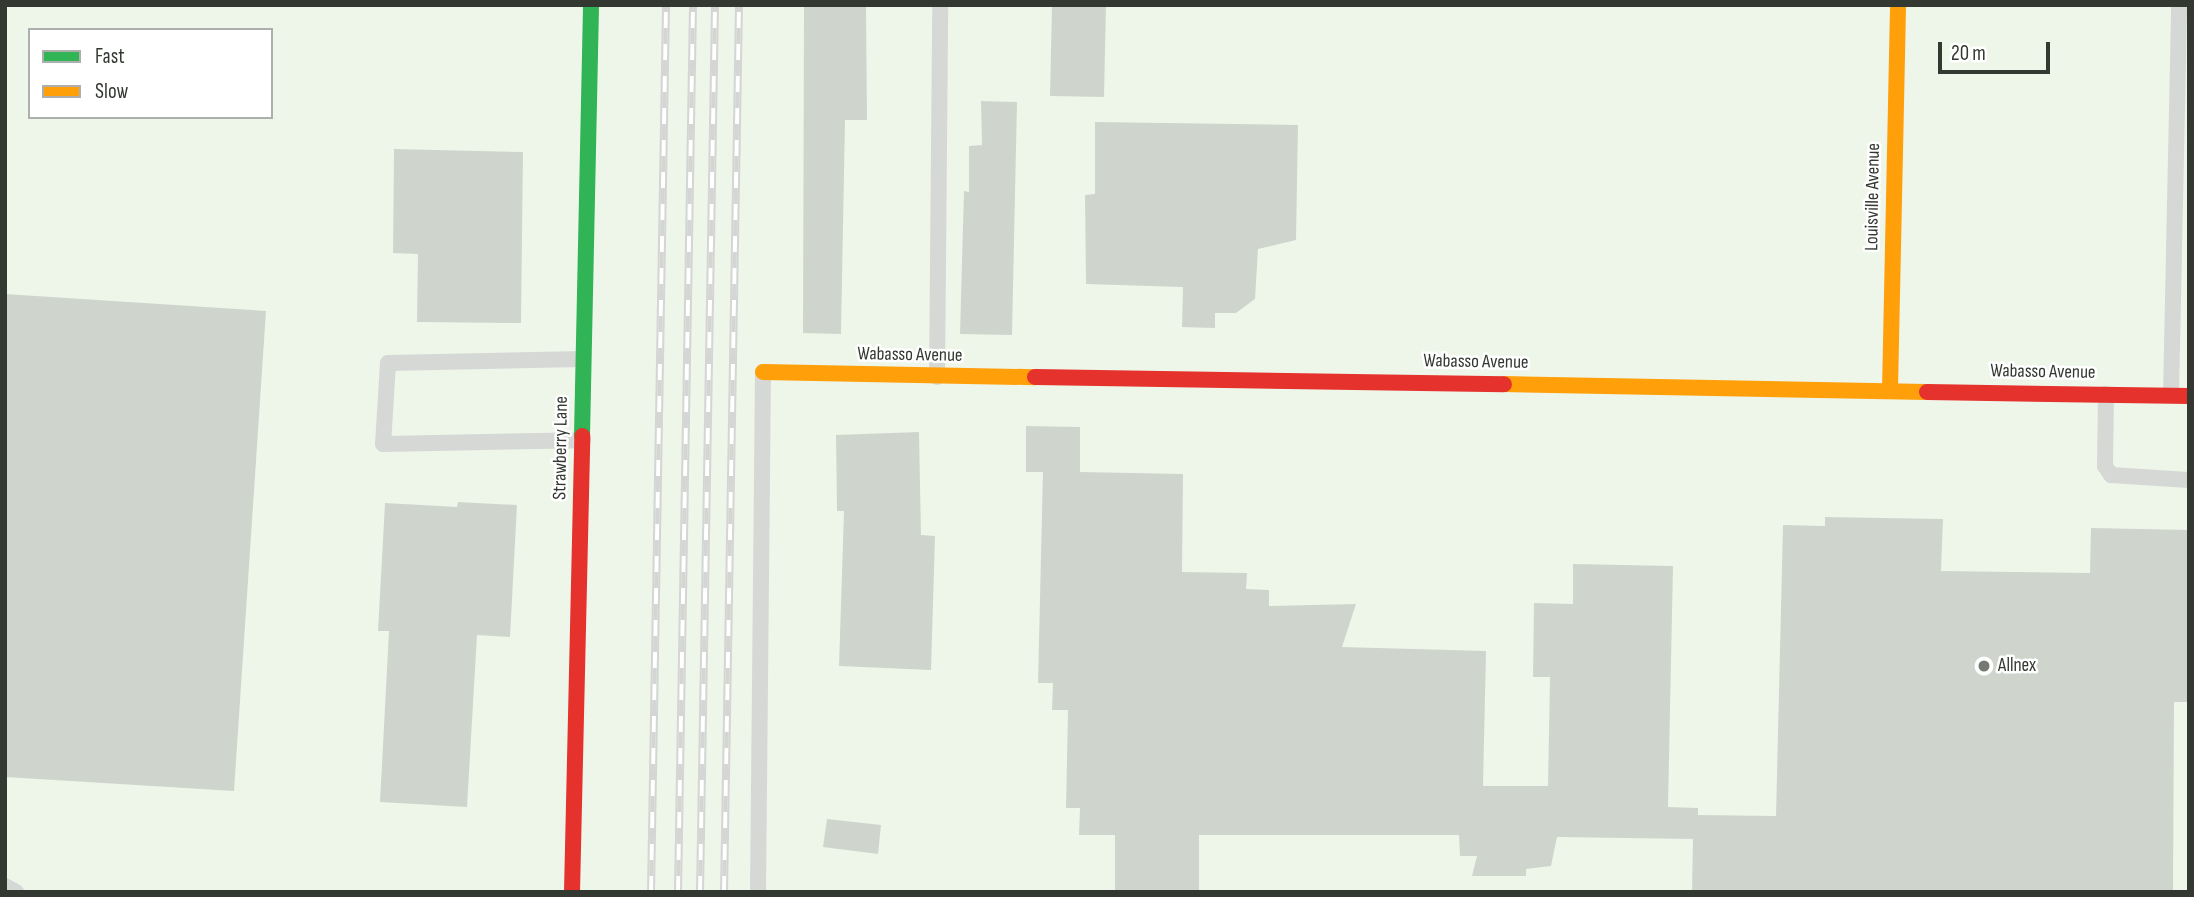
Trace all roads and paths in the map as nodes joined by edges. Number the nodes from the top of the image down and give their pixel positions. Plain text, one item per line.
1 (591, 5) edge
2 (940, 5) edge
3 (1898, 5) edge
4 (2179, 5) edge
5 (583, 359) junction
6 (763, 372) joint
7 (937, 376) junction
8 (1890, 390) junction
9 (2106, 394) junction
10 (2171, 395) junction
11 (2189, 396) edge
12 (583, 440) junction
13 (2189, 480) edge
14 (5, 886) edge
15 (16, 892) edge
16 (572, 892) edge
17 (758, 892) edge

1 - 5 street, Strawberry Lane
2 - 7 lane
3 - 8 street, Louisville Avenue
4 - 10 lane
5 - 12 street, Strawberry Lane
5 - 12 lane
6 - 7 street, Wabasso Avenue
6 - 17 lane
7 - 8 street, Wabasso Avenue
8 - 9 street, Wabasso Avenue
9 - 10 street, Wabasso Avenue
9 - 13 lane
10 - 11 street, Wabasso Avenue
12 - 16 street, Strawberry Lane
14 - 15 lane

